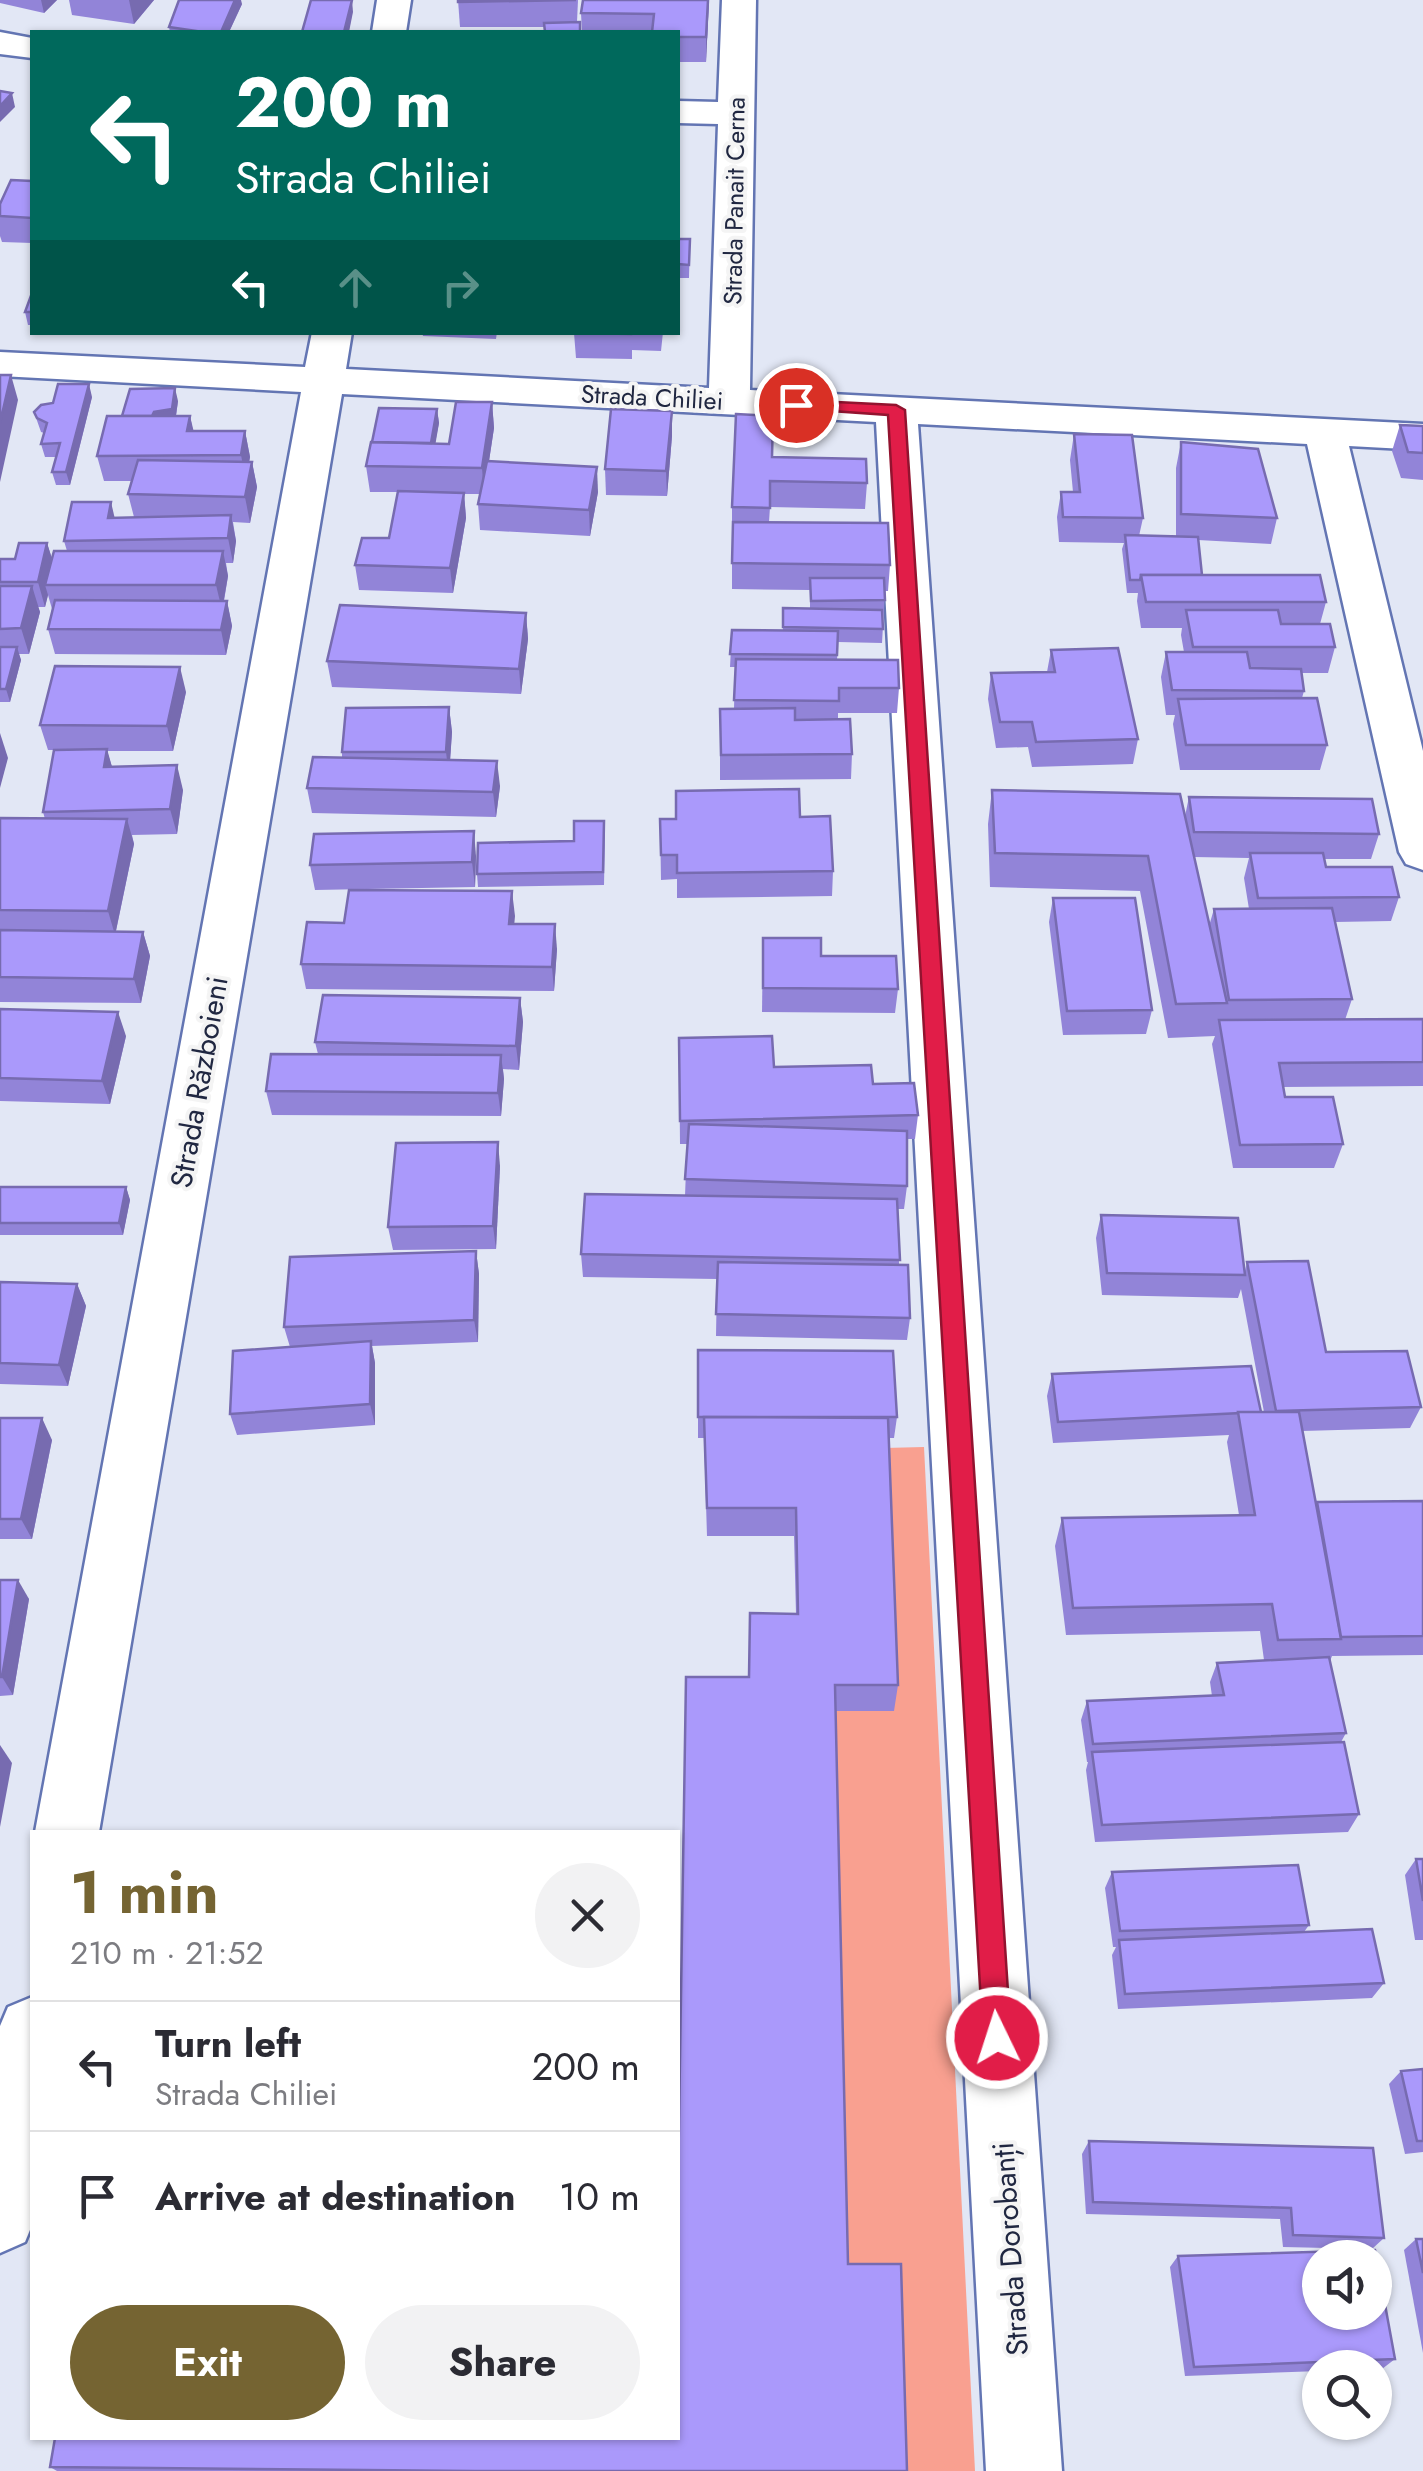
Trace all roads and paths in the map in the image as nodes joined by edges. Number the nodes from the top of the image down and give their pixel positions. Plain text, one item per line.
1 (394, 0) edge
2 (739, 0) edge
3 (389, 30) edge
4 (0, 43) edge
5 (30, 48) edge
6 (680, 112) edge
7 (736, 113) junction
8 (328, 356) edge
9 (0, 364) edge
10 (728, 401) junction
11 (896, 410) junction
12 (1325, 432) junction
13 (1423, 437) edge
14 (1423, 852) edge
15 (68, 1830) edge
16 (21, 2043) edge
17 (0, 2217) edge
18 (1024, 2471) edge

1 - 3 street
2 - 7 street, Strada Panait Cerna
4 - 5 street
6 - 7 street
7 - 10 street, Strada Panait Cerna
8 - 9 street, Strada Chiliei
8 - 10 street, Strada Chiliei
8 - 15 street, Strada Războieni
10 - 11 street, Strada Chiliei
11 - 12 street, Strada Chiliei
11 - 18 street, Strada Dorobanți
12 - 13 street, Strada Chiliei
12 - 14 street
16 - 17 street

